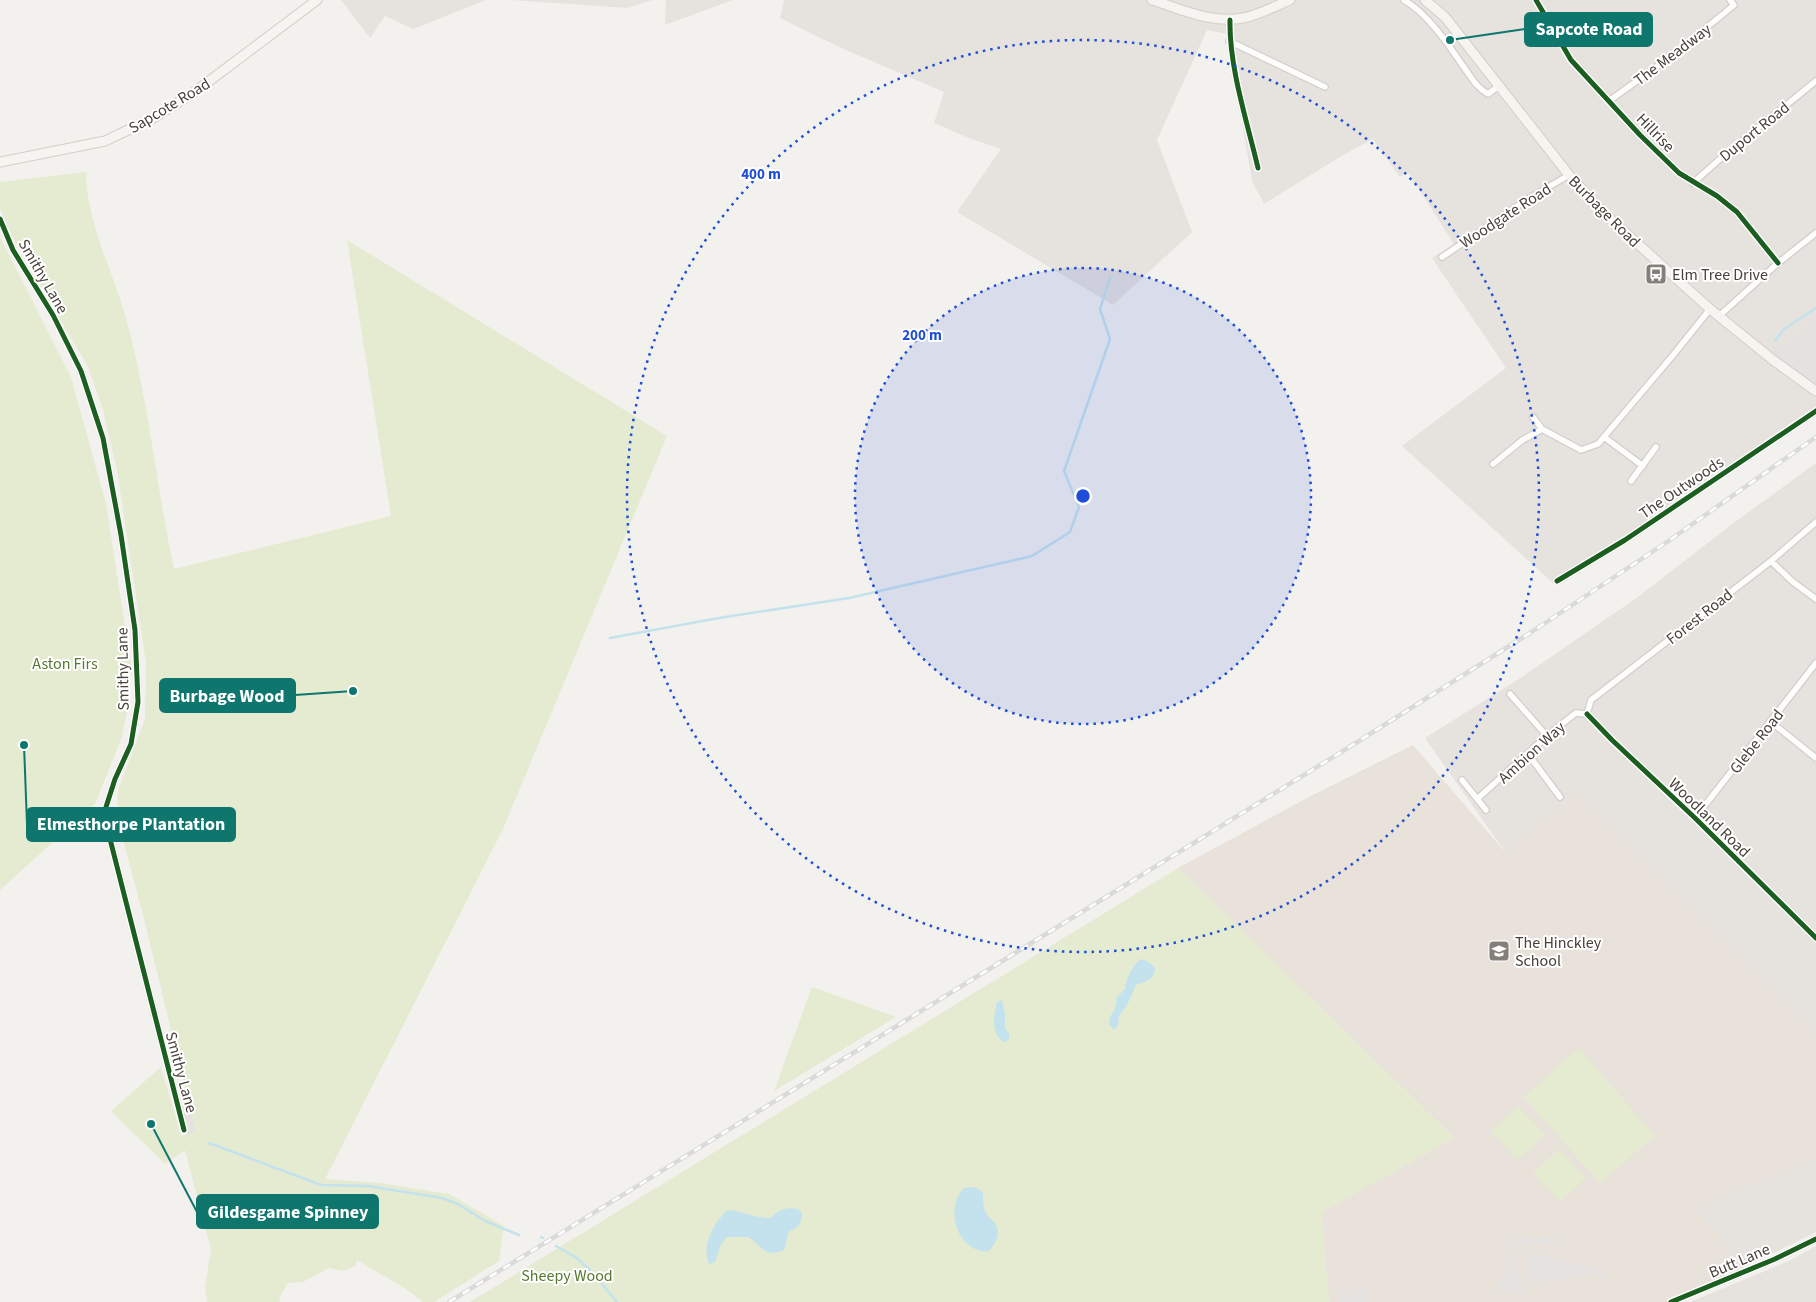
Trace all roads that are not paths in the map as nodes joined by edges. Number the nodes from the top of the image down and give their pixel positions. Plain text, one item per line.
1 (317, 0) edge
2 (1152, 0) edge
3 (1290, 0) edge
4 (1404, 0) edge
5 (1425, 0) edge
6 (1536, 0) edge
7 (1732, 3) edge
8 (1230, 20) junction
9 (1230, 41) junction
10 (1816, 81) edge
11 (1500, 85) junction
12 (1325, 87) dead end
13 (1609, 101) junction
14 (0, 162) edge
15 (1258, 168) dead end
16 (1569, 175) junction
17 (1693, 183) junction
18 (0, 219) edge
19 (1816, 233) edge
20 (1442, 257) dead end
21 (1778, 263) junction
22 (1710, 309) junction
23 (1719, 316) junction
24 (1816, 391) edge
25 (1816, 411) edge
26 (1533, 417) dead end
27 (1542, 429) junction
28 (1604, 437) junction
29 (1656, 448) dead end
30 (1493, 464) dead end
31 (1642, 466) junction
32 (1631, 481) dead end
33 (1816, 522) edge
34 (1771, 561) junction
35 (1557, 581) dead end
36 (1816, 599) edge
37 (1816, 663) edge
38 (1510, 694) dead end
39 (1588, 714) junction
40 (1771, 722) junction
41 (1546, 735) junction
42 (1528, 754) junction
43 (1816, 758) edge
44 (1462, 780) dead end
45 (1560, 797) dead end
46 (1477, 799) junction
47 (1486, 810) dead end
48 (1695, 818) junction
49 (1816, 938) edge
50 (184, 1130) dead end
51 (1816, 1239) edge
52 (1672, 1302) edge

1 - 14 main road, Sapcote Road
2 - 8 main road
3 - 8 main road
4 - 11 street
5 - 11 main road, Burbage Road
6 - 13 street, Hillrise
7 - 13 street, The Meadway
8 - 9 street
9 - 12 street
9 - 15 street
10 - 17 street, Duport Road
11 - 16 main road, Burbage Road
13 - 17 street, Hillrise
16 - 20 street, Woodgate Road
16 - 22 main road, Burbage Road
17 - 21 street, Hillrise
18 - 50 street, Smithy Lane
19 - 21 street
21 - 23 street
22 - 23 main road, Burbage Road
22 - 28 street
23 - 24 main road, Burbage Road
25 - 35 street, The Outwoods
26 - 27 street
27 - 28 street
27 - 30 street
28 - 31 street
29 - 31 street
31 - 32 street
33 - 34 street, Forest Road
34 - 36 street
34 - 39 street, Forest Road
37 - 40 street, Glebe Road
38 - 41 street
39 - 41 street, Ambion Way
39 - 48 street, Woodland Road
40 - 43 street
40 - 48 street, Glebe Road
41 - 42 street, Ambion Way
42 - 45 street
42 - 46 street, Ambion Way
44 - 46 street
46 - 47 street
48 - 49 street, Woodland Road
51 - 52 street, Butt Lane

